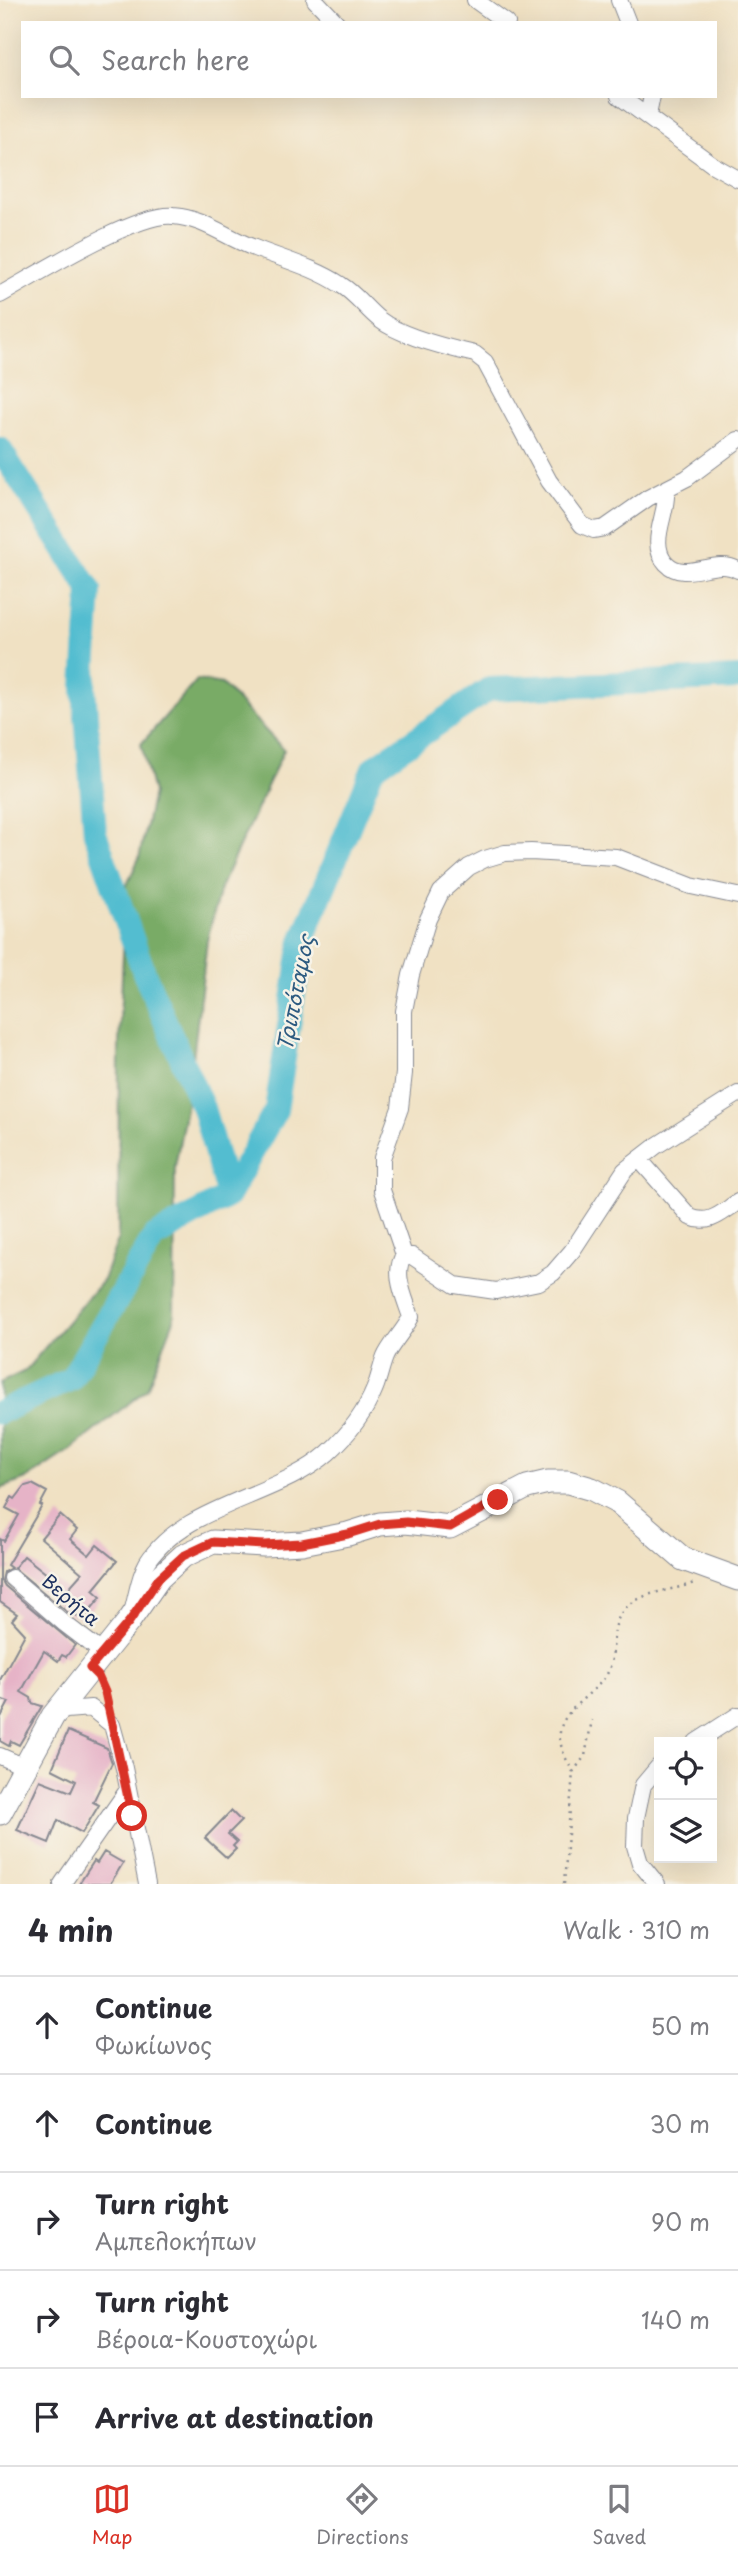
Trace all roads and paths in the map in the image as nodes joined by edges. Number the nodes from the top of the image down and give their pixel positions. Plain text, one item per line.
1 (315, 0) edge
2 (475, 0) edge
3 (620, 0) edge
4 (335, 21) edge
5 (503, 21) edge
6 (627, 21) edge
7 (622, 98) edge
8 (652, 98) edge
9 (648, 115) junction
10 (738, 179) edge
11 (0, 295) edge
12 (738, 440) edge
13 (666, 489) junction
14 (738, 570) edge
15 (738, 896) edge
16 (738, 1094) edge
17 (639, 1159) junction
18 (738, 1202) edge
19 (404, 1255) junction
20 (729, 1577) edge
21 (12, 1578) dead end
22 (129, 1622) junction
23 (96, 1661) junction
24 (738, 1715) edge
25 (53, 1716) junction
26 (592, 1720) dead end
27 (112, 1725) junction
28 (704, 1737) edge
29 (0, 1756) edge
30 (25, 1767) junction
31 (573, 1772) junction
32 (654, 1772) edge
33 (127, 1791) junction
34 (0, 1813) edge
35 (62, 1884) edge
36 (147, 1884) edge
37 (564, 1884) edge
38 (657, 1884) edge

1 - 4 street
2 - 5 street
3 - 6 street
7 - 9 street
8 - 9 street
9 - 10 street
11 - 13 street
12 - 13 street
13 - 14 street
15 - 19 street
16 - 17 street
17 - 18 street
17 - 19 street
19 - 22 street
20 - 22 street
20 - 31 path
21 - 23 street, Βερήτα
22 - 23 street
23 - 25 street
23 - 27 path
24 - 28 street
25 - 27 street
25 - 30 street
26 - 31 path
27 - 33 street
29 - 30 street
30 - 34 street
31 - 37 path
32 - 38 street
33 - 35 street
33 - 36 street

